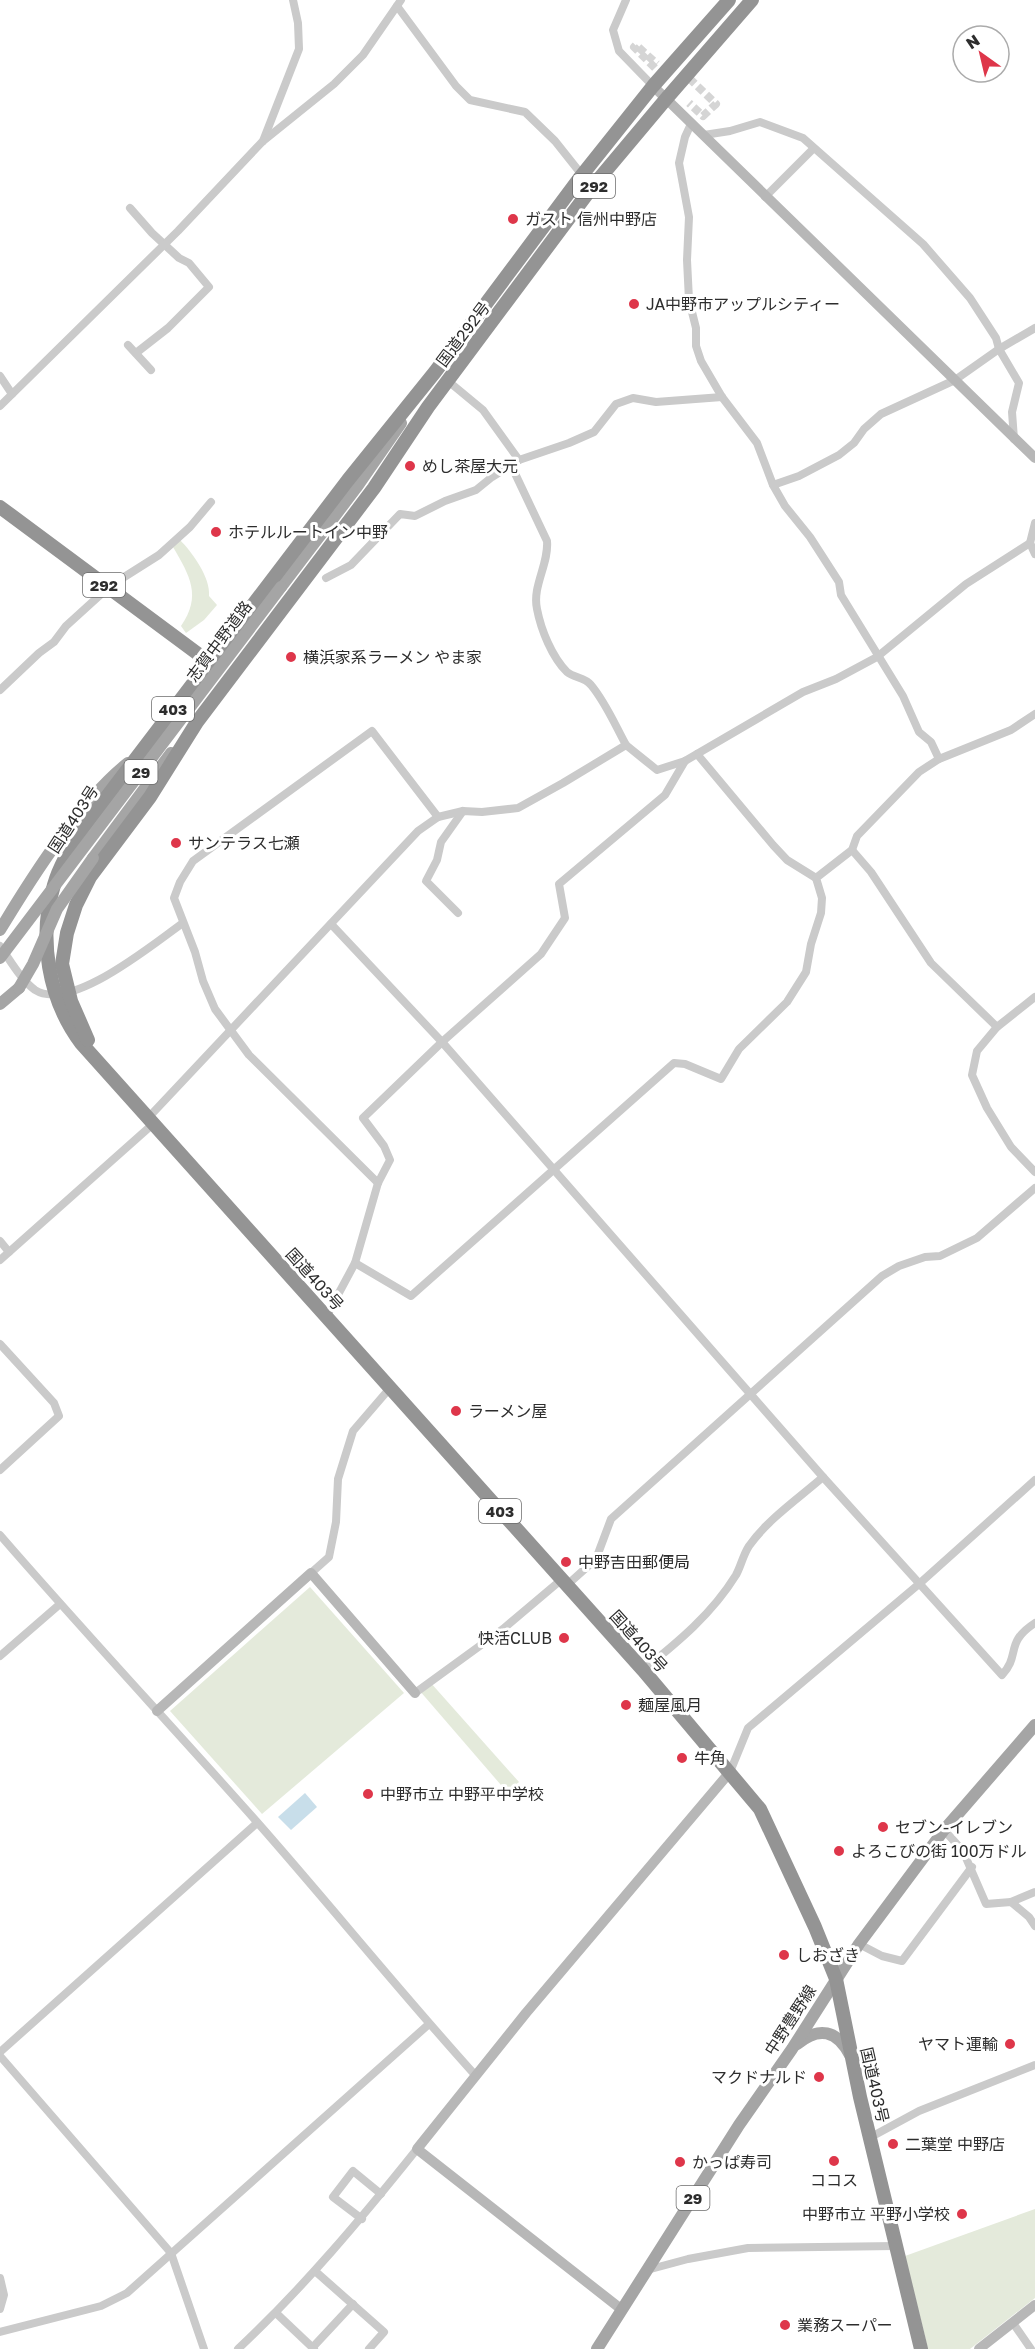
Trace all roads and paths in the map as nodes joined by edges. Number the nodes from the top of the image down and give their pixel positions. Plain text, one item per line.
1 (293, 0) edge
2 (626, 0) edge
3 (729, 0) edge
4 (752, 0) edge
5 (399, 3) edge
6 (653, 86) junction
7 (666, 99) junction
8 (691, 124) junction
9 (704, 135) junction
10 (262, 142) junction
11 (813, 149) junction
12 (582, 175) junction
13 (765, 197) junction
14 (130, 208) dead end
15 (164, 244) junction
16 (1035, 328) edge
17 (128, 345) dead end
18 (999, 349) junction
19 (136, 353) junction
20 (151, 370) dead end
21 (435, 372) junction
22 (0, 376) edge
23 (956, 380) junction
24 (448, 381) junction
25 (12, 394) junction
26 (722, 397) junction
27 (0, 406) edge
28 (1014, 439) junction
29 (1035, 458) edge
30 (515, 463) junction
31 (773, 485) junction
32 (356, 488) junction
33 (211, 502) dead end
34 (0, 507) edge
35 (1035, 523) edge
36 (1030, 543) junction
37 (1035, 554) edge
38 (326, 578) dead end
39 (108, 588) junction
40 (877, 657) junction
41 (209, 662) junction
42 (230, 678) junction
43 (0, 690) edge
44 (1035, 714) edge
45 (197, 722) junction
46 (626, 745) junction
47 (697, 754) junction
48 (136, 756) junction
49 (939, 759) junction
50 (685, 761) junction
51 (463, 811) junction
52 (438, 818) junction
53 (852, 850) junction
54 (816, 878) junction
55 (49, 907) junction
56 (75, 909) junction
57 (458, 913) dead end
58 (183, 923) junction
59 (331, 924) junction
60 (0, 930) edge
61 (0, 946) edge
62 (0, 958) edge
63 (62, 992) junction
64 (1035, 997) edge
65 (0, 1004) edge
66 (997, 1027) junction
67 (231, 1030) junction
68 (442, 1042) junction
69 (150, 1121) junction
70 (553, 1170) junction
71 (1035, 1172) edge
72 (378, 1183) junction
73 (1035, 1188) edge
74 (0, 1241) edge
75 (9, 1252) junction
76 (0, 1260) edge
77 (355, 1263) junction
78 (326, 1317) junction
79 (0, 1344) edge
80 (390, 1388) junction
81 (752, 1394) junction
82 (0, 1470) edge
83 (823, 1477) junction
84 (1035, 1480) edge
85 (0, 1535) edge
86 (311, 1573) junction
87 (564, 1582) junction
88 (919, 1584) junction
89 (60, 1604) junction
90 (1035, 1623) edge
91 (0, 1656) edge
92 (644, 1670) junction
93 (415, 1693) joint
94 (157, 1711) junction
95 (1035, 1725) edge
96 (730, 1772) junction
97 (257, 1823) junction
98 (944, 1830) junction
99 (972, 1867) junction
100 (1035, 1892) edge
101 (1011, 1902) junction
102 (1035, 1926) edge
103 (859, 1944) junction
104 (836, 1979) junction
105 (429, 2024) junction
106 (792, 2049) junction
107 (0, 2054) edge
108 (851, 2059) junction
109 (1035, 2065) edge
110 (476, 2076) junction
111 (871, 2137) junction
112 (417, 2149) junction
113 (381, 2194) junction
114 (362, 2219) junction
115 (896, 2246) junction
116 (171, 2253) junction
117 (647, 2270) junction
118 (315, 2271) junction
119 (0, 2278) edge
120 (353, 2304) junction
121 (1035, 2306) edge
122 (0, 2309) edge
123 (621, 2309) junction
124 (276, 2313) junction
125 (1013, 2323) junction
126 (0, 2332) edge
127 (314, 2348) edge
128 (204, 2349) edge
129 (238, 2349) edge
130 (369, 2349) edge
131 (597, 2349) edge
132 (921, 2349) edge
133 (979, 2349) edge
134 (1031, 2349) edge

1 - 10 street
2 - 6 street
3 - 6 highway, 国道292号 / 292
4 - 7 highway, 国道292号 / 292
5 - 10 street
5 - 12 street
6 - 7 street
6 - 12 highway, 国道292号 / 292
7 - 8 street
7 - 24 highway, 国道292号 / 292
8 - 9 street
8 - 26 street
9 - 11 street
9 - 13 street
10 - 15 street
11 - 13 street
11 - 18 street
12 - 21 highway, 国道292号 / 292
13 - 23 street
14 - 15 street
15 - 19 street
15 - 25 street
16 - 18 street
17 - 19 street
18 - 23 street
18 - 28 street
19 - 20 street
21 - 32 main road, 29
21 - 41 highway, 国道292号 / 292
22 - 25 street
23 - 28 street
23 - 31 street
24 - 30 street
24 - 32 main road, 29
24 - 42 highway, 国道292号 / 292
25 - 27 street
26 - 30 street
26 - 31 street
28 - 29 street
30 - 38 street
30 - 46 street
31 - 40 street
32 - 62 main road, 志賀中野道路 / 29, bridge
33 - 39 street
34 - 39 highway, 292
35 - 36 street
36 - 37 street
36 - 40 street
39 - 41 highway, 292
39 - 43 street
40 - 47 street
40 - 49 street
41 - 42 highway, 292
41 - 48 highway, 国道403号 / 403
42 - 45 highway, 国道403号 / 403
44 - 49 street
45 - 56 highway, 国道403号 / 403
45 - 65 main road, 29, bridge
46 - 50 street
46 - 51 street
47 - 50 street
47 - 54 street
48 - 55 highway, 国道403号 / 403
48 - 60 main road, 29
49 - 53 street
50 - 68 street
51 - 52 street
51 - 57 street
52 - 58 street
52 - 59 street
53 - 54 street
53 - 66 street
54 - 70 street
55 - 56 highway
55 - 63 highway, 国道403号 / 403
56 - 63 highway, 国道403号 / 403
58 - 63 street
58 - 67 street
59 - 67 street
59 - 68 street
61 - 63 street
63 - 69 highway, 国道403号 / 403
64 - 66 street
66 - 71 street
67 - 69 street
67 - 72 street
68 - 70 street
68 - 72 street
69 - 75 street
69 - 78 highway, 国道403号 / 403
70 - 77 street
70 - 81 street
72 - 77 street
73 - 81 street
74 - 75 street
75 - 76 street
77 - 78 street
78 - 80 highway, 国道403号 / 403
79 - 82 street
80 - 86 street
80 - 87 highway, 国道403号 / 403
81 - 83 street
81 - 87 street
83 - 88 street
83 - 92 street
84 - 88 street
85 - 89 street
86 - 93 street
86 - 94 street
87 - 92 highway, 国道403号 / 403
87 - 93 street
88 - 90 street
88 - 96 street
89 - 91 street
89 - 94 street
92 - 96 highway, 国道403号 / 403
94 - 97 street
95 - 98 main road, 中野豊野線 / 29
96 - 104 highway, 国道403号 / 403
96 - 110 street
97 - 105 street
97 - 107 street
98 - 99 street
98 - 103 main road, 中野豊野線 / 29
99 - 101 street
99 - 103 street
100 - 101 street
101 - 102 street
103 - 104 main road, 中野豊野線 / 29
104 - 106 main road, 中野豊野線 / 29
104 - 108 highway, 国道403号 / 403
105 - 110 street
105 - 116 street
106 - 108 main road
106 - 117 main road, 中野豊野線 / 29
107 - 116 street
108 - 111 highway, 国道403号 / 403
109 - 111 street
110 - 112 street
111 - 115 highway, 国道403号 / 403
112 - 113 street
112 - 123 street
113 - 114 street
113 - 114 street
114 - 118 street
115 - 117 street
115 - 132 highway, 国道403号 / 403
116 - 126 street
116 - 128 street
117 - 123 main road, 中野豊野線 / 29
118 - 120 street
118 - 124 street
119 - 122 street
120 - 127 street
120 - 130 street
121 - 125 street
123 - 131 main road, 中野豊野線 / 29
124 - 127 street
124 - 129 street
125 - 133 street
125 - 134 street

